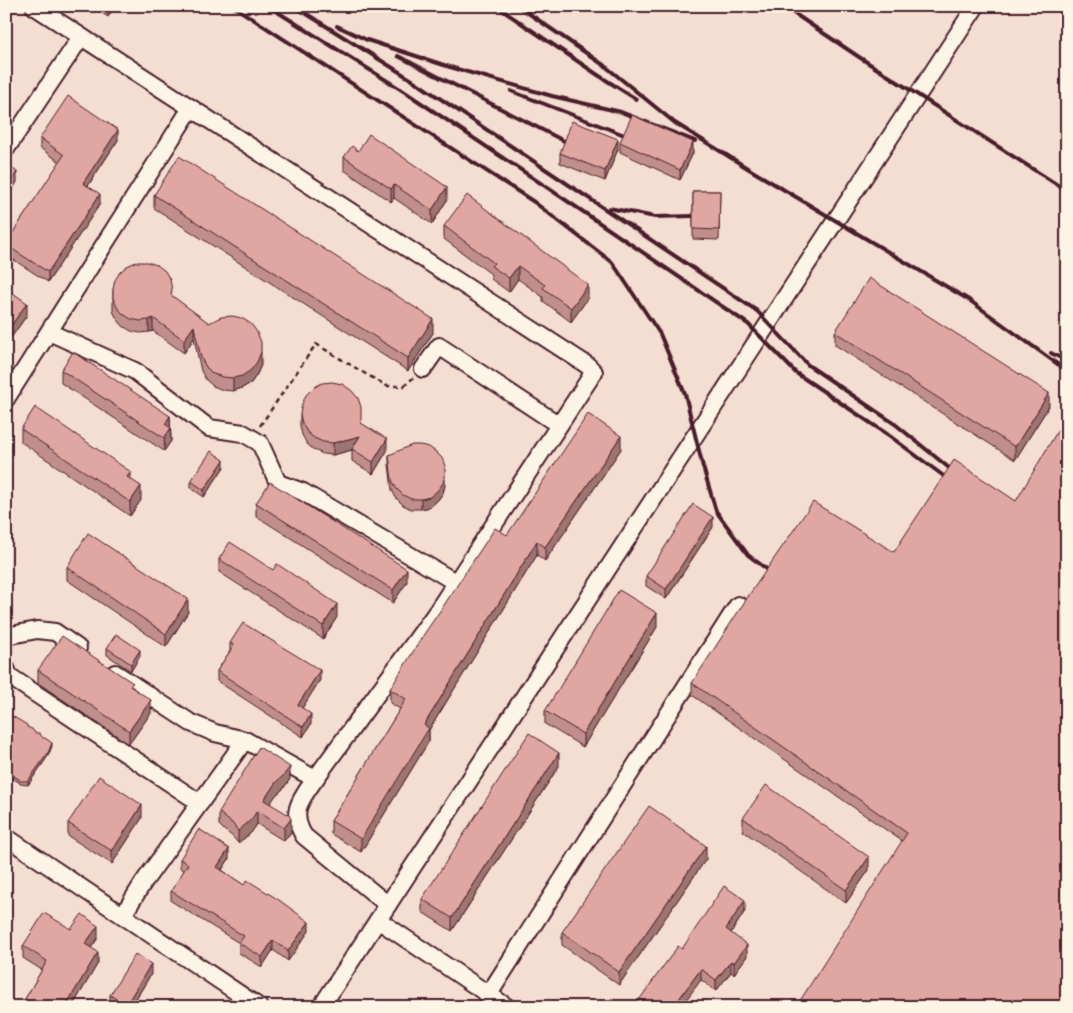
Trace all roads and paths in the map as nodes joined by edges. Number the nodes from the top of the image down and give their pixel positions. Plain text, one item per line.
1 (34, 6) edge
2 (976, 6) edge
3 (81, 37) junction
4 (191, 108) junction
5 (6, 149) edge
6 (50, 332) junction
7 (423, 369) joint
8 (6, 399) edge
9 (559, 425) junction
10 (252, 438) junction
11 (456, 582) junction
12 (738, 605) dead end
13 (6, 636) edge
14 (87, 654) edge
15 (103, 664) edge
16 (7, 674) edge
17 (245, 740) junction
18 (315, 779) junction
19 (200, 803) junction
20 (6, 837) edge
21 (388, 905) junction
22 (123, 915) junction
23 (378, 920) junction
24 (489, 994) junction
25 (259, 1007) edge
26 (321, 1007) edge
27 (507, 1007) edge

1 - 3 street
2 - 21 street
3 - 4 street
3 - 5 street
4 - 6 street
4 - 9 street
6 - 8 street
6 - 10 street
7 - 9 street
7 - 10 path
9 - 11 street
10 - 11 street
11 - 18 street
12 - 24 street
13 - 14 street
15 - 17 street
16 - 19 street
17 - 18 street
17 - 19 street
18 - 21 street
19 - 22 street
20 - 22 street
21 - 23 street
22 - 25 street
23 - 24 street
23 - 26 street
24 - 27 street

